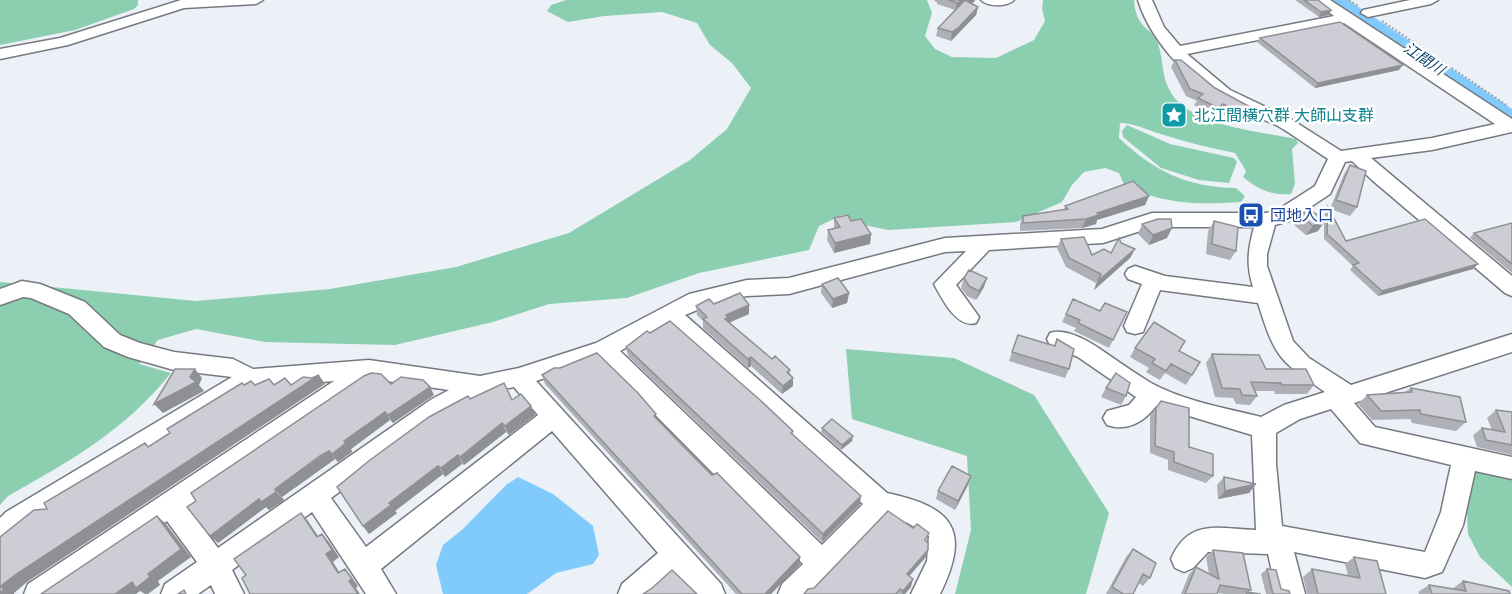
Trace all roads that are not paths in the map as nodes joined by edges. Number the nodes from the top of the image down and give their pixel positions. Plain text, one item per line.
1 (256, 0) edge
2 (988, 0) edge
3 (1007, 0) edge
4 (1145, 0) edge
5 (1320, 0) edge
6 (1431, 0) edge
7 (1368, 13) road end
8 (1346, 18) junction
9 (1178, 51) junction
10 (0, 54) edge
11 (1512, 122) edge
12 (1357, 155) junction
13 (1338, 157) junction
14 (1266, 220) junction
15 (982, 243) junction
16 (1512, 288) edge
17 (1265, 296) junction
18 (0, 297) edge
19 (670, 314) junction
20 (968, 317) dead end
21 (1136, 326) dead end
22 (1058, 339) edge
23 (1512, 343) edge
24 (604, 349) junction
25 (369, 369) junction
26 (519, 377) junction
27 (248, 379) junction
28 (480, 385) junction
29 (1152, 394) junction
30 (1342, 397) junction
31 (553, 417) junction
32 (1115, 418) dead end
33 (1266, 429) junction
34 (1464, 459) junction
35 (1512, 468) edge
36 (314, 494) junction
37 (881, 504) junction
38 (170, 505) junction
39 (0, 537) edge
40 (1273, 540) junction
41 (676, 555) junction
42 (1184, 559) dead end
43 (822, 564) junction
44 (215, 565) junction
45 (363, 566) junction
46 (38, 594) edge
47 (175, 594) edge
48 (230, 594) edge
49 (382, 594) edge
50 (632, 594) edge
51 (711, 594) edge
52 (792, 594) edge
53 (925, 594) edge
54 (1291, 594) edge

1 - 10 street
2 - 3 street
4 - 9 street
5 - 8 street
6 - 7 street
8 - 9 street
8 - 11 street
9 - 13 street
11 - 12 street
12 - 13 street
12 - 16 street
13 - 14 street
14 - 15 street
14 - 17 street
15 - 19 street
15 - 20 street
17 - 21 street
17 - 30 street
18 - 27 street
19 - 24 street
19 - 37 street
22 - 29 street
23 - 30 street
24 - 26 street
24 - 43 street
25 - 27 street
25 - 28 street
25 - 38 street
26 - 28 street
26 - 31 street
27 - 39 street
28 - 36 street
29 - 32 street
29 - 33 street
30 - 33 street
30 - 34 street
31 - 41 street
31 - 45 street
33 - 40 street
34 - 35 street
34 - 40 street
36 - 44 street
36 - 45 street
37 - 43 street
37 - 53 street
38 - 44 street
38 - 46 street
40 - 42 street
40 - 54 street
41 - 50 street
41 - 51 street
43 - 52 street
44 - 47 street
44 - 48 street
45 - 49 street

